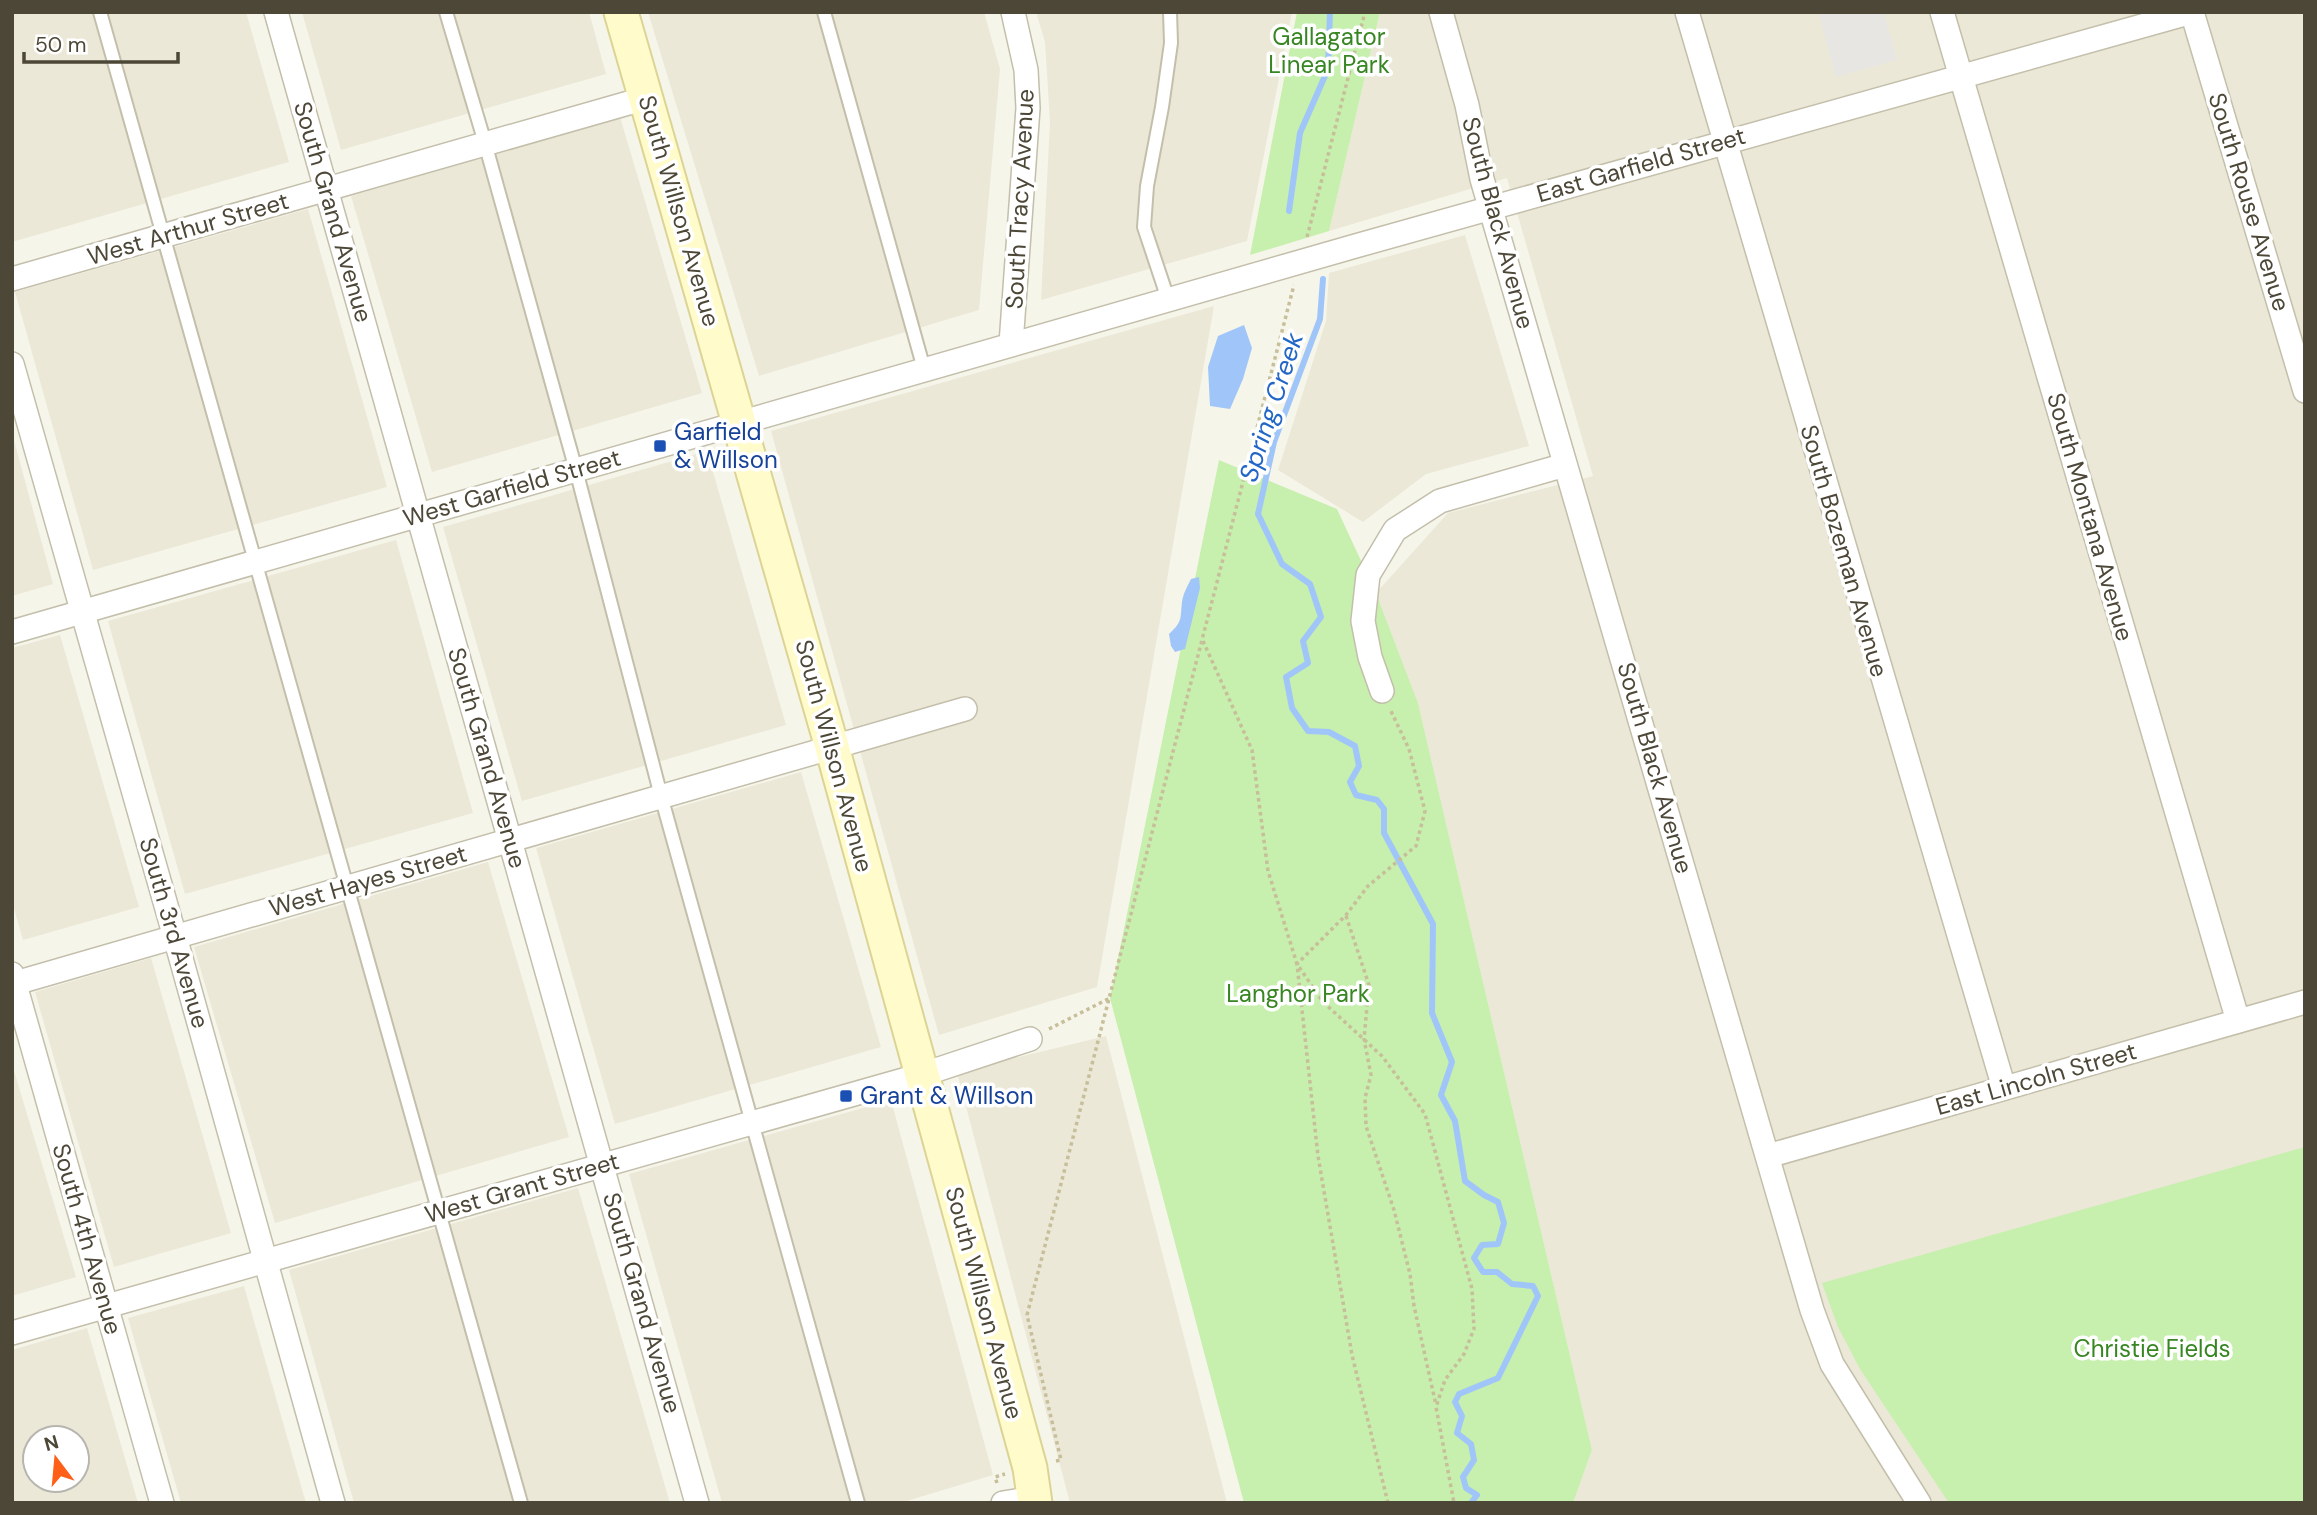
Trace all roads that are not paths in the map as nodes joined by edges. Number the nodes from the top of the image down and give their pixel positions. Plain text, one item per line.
1 (100, 12) edge
2 (276, 12) edge
3 (446, 12) edge
4 (621, 12) edge
5 (824, 12) edge
6 (1013, 12) edge
7 (1170, 12) edge
8 (1441, 12) edge
9 (1687, 12) edge
10 (1942, 12) edge
11 (2192, 12) edge
12 (1961, 76) junction
13 (646, 98) junction
14 (1726, 141) junction
15 (485, 143) junction
16 (327, 189) junction
17 (1490, 208) junction
18 (164, 236) junction
19 (12, 279) edge
20 (1168, 299) junction
21 (1011, 344) junction
22 (12, 364) edge
23 (924, 369) junction
24 (2305, 391) edge
25 (740, 422) junction
26 (1565, 465) junction
27 (576, 470) junction
28 (419, 514) junction
29 (256, 561) junction
30 (82, 611) junction
31 (12, 632) edge
32 (1382, 691) road end
33 (965, 709) dead end
34 (832, 747) junction
35 (662, 796) junction
36 (509, 840) junction
37 (347, 887) junction
38 (175, 937) junction
39 (13, 980) edge
40 (2305, 1002) edge
41 (2238, 1021) junction
42 (1030, 1039) road end
43 (921, 1075) junction
44 (2004, 1088) junction
45 (754, 1123) junction
46 (1768, 1156) junction
47 (603, 1165) junction
48 (439, 1211) junction
49 (264, 1261) junction
50 (105, 1306) junction
51 (12, 1333) edge
52 (1024, 1501) edge
53 (162, 1503) edge
54 (333, 1503) edge
55 (522, 1503) edge
56 (697, 1503) edge
57 (858, 1503) edge
58 (1919, 1503) edge

1 - 18 lane
2 - 16 street, South Grand Avenue
3 - 15 lane
4 - 13 main road, South Willson Avenue
5 - 23 lane
6 - 21 street, South Tracy Avenue
7 - 20 lane
8 - 17 street, South Black Avenue
9 - 14 street, South Bozeman Avenue
10 - 12 street, South Montana Avenue
11 - 12 street, East Garfield Street
11 - 24 street, South Rouse Avenue
12 - 14 street, East Garfield Street
12 - 41 street, South Montana Avenue
13 - 15 street, West Arthur Street
13 - 25 main road, South Willson Avenue
14 - 17 street, East Garfield Street
14 - 44 street, South Bozeman Avenue
15 - 16 street, West Arthur Street
15 - 27 lane
16 - 18 street, West Arthur Street
16 - 28 street, South Grand Avenue
17 - 20 street, East Garfield Street
17 - 26 street, South Black Avenue
18 - 19 street, West Arthur Street
18 - 29 lane
20 - 21 street, East Garfield Street
21 - 23 street, West Garfield Street
22 - 30 street, South 3rd Avenue
23 - 25 street, West Garfield Street
25 - 27 street, West Garfield Street
25 - 34 main road, South Willson Avenue
26 - 32 street
26 - 46 street, South Black Avenue
27 - 28 street, West Garfield Street
27 - 35 lane
28 - 29 street, West Garfield Street
28 - 36 street, South Grand Avenue
29 - 30 street, West Garfield Street
29 - 37 lane
30 - 31 street, West Garfield Street
30 - 38 street, South 3rd Avenue
33 - 34 street, West Hayes Street
34 - 35 street, West Hayes Street
34 - 43 main road, South Willson Avenue
35 - 36 street, West Hayes Street
35 - 45 lane
36 - 37 street, West Hayes Street
36 - 47 street, South Grand Avenue
37 - 38 street, West Hayes Street
37 - 48 lane
38 - 39 street, West Hayes Street
38 - 49 street, South 3rd Avenue
39 - 50 street, South 4th Avenue
40 - 41 street, East Lincoln Street
41 - 44 street, East Lincoln Street
42 - 43 street, West Grant Street
43 - 45 street, West Grant Street
43 - 52 main road, South Willson Avenue
44 - 46 street, East Lincoln Street
45 - 47 street, West Grant Street
45 - 57 lane
46 - 58 street, South Black Avenue
47 - 48 street, West Grant Street
47 - 56 street, South Grand Avenue
48 - 49 street, West Grant Street
48 - 55 lane
49 - 50 street, West Grant Street
49 - 54 street, South 3rd Avenue
50 - 51 street, West Grant Street
50 - 53 street, South 4th Avenue

